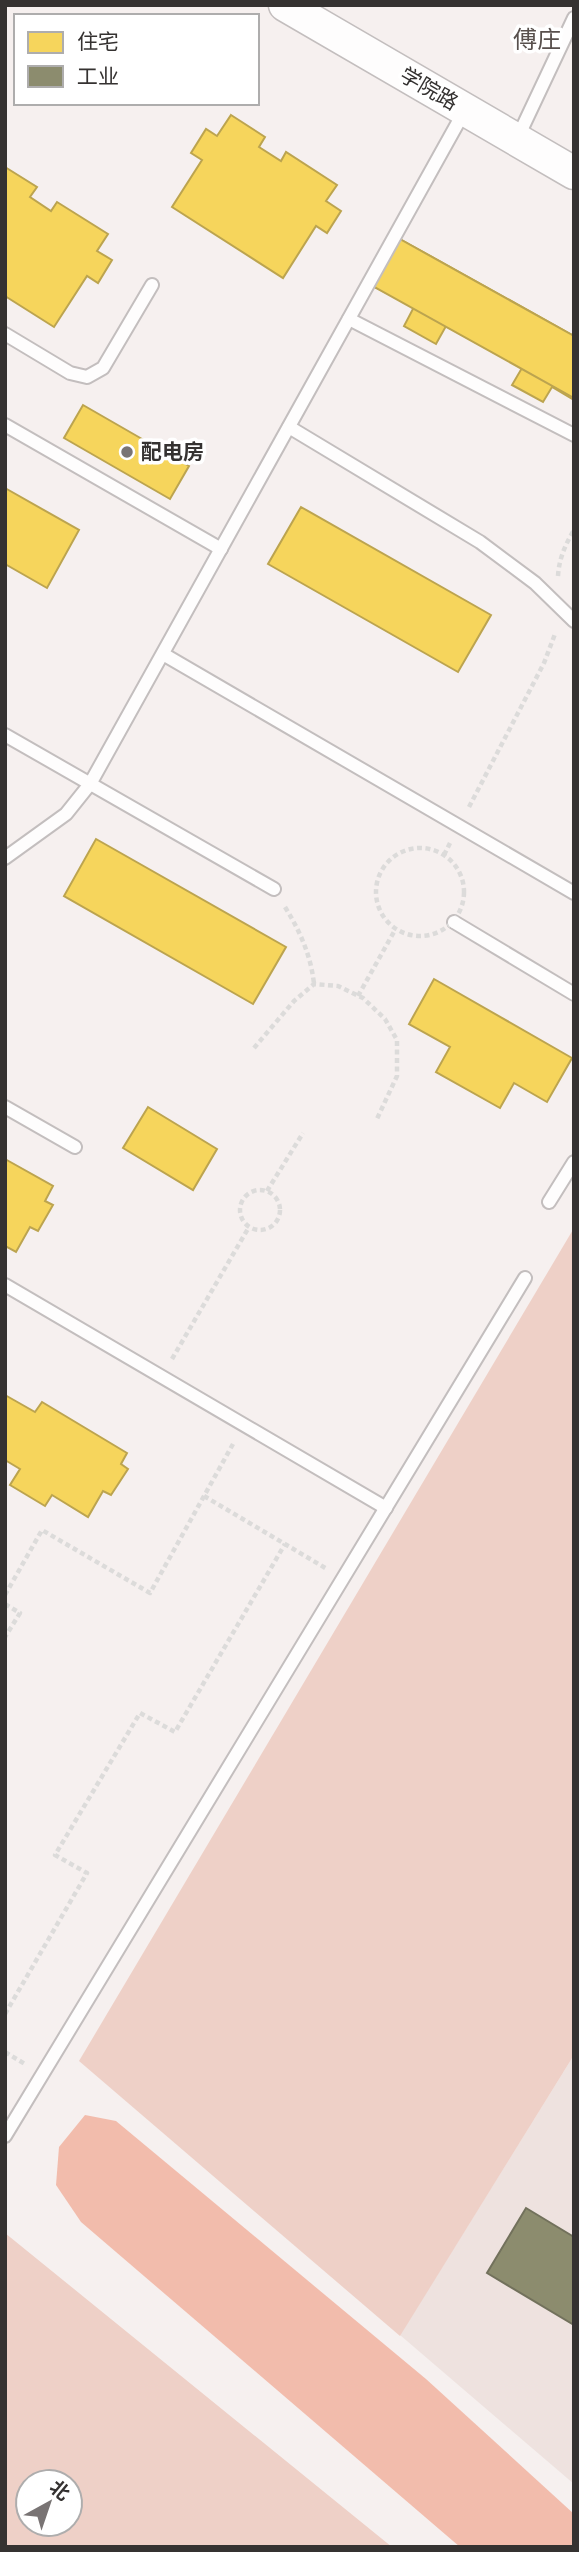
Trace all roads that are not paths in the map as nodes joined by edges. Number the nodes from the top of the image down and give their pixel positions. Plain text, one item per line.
1 (285, 5) edge
2 (574, 18) edge
3 (465, 110) junction
4 (517, 139) junction
5 (574, 173) edge
6 (152, 285) dead end
7 (349, 319) junction
8 (5, 334) edge
9 (5, 425) edge
10 (289, 427) junction
11 (574, 435) edge
12 (221, 549) junction
13 (574, 621) edge
14 (163, 654) junction
15 (5, 735) edge
16 (90, 784) junction
17 (5, 858) edge
18 (274, 889) road end
19 (574, 893) edge
20 (454, 922) road end
21 (574, 994) edge
22 (5, 1107) edge
23 (75, 1147) dead end
24 (574, 1162) edge
25 (549, 1202) dead end
26 (525, 1278) dead end
27 (5, 1285) edge
28 (386, 1508) junction
29 (5, 2136) edge

1 - 3 street, 学院路
2 - 4 lane
3 - 4 street, 学院路
3 - 7 lane
4 - 5 street, 学院路
6 - 8 lane
7 - 10 lane
7 - 11 lane
9 - 12 lane
10 - 12 lane
10 - 13 lane
12 - 14 lane
14 - 16 lane
14 - 19 lane
15 - 16 lane
16 - 17 lane
16 - 18 lane
20 - 21 lane
22 - 23 lane
24 - 25 lane
26 - 28 lane
27 - 28 lane
28 - 29 lane

